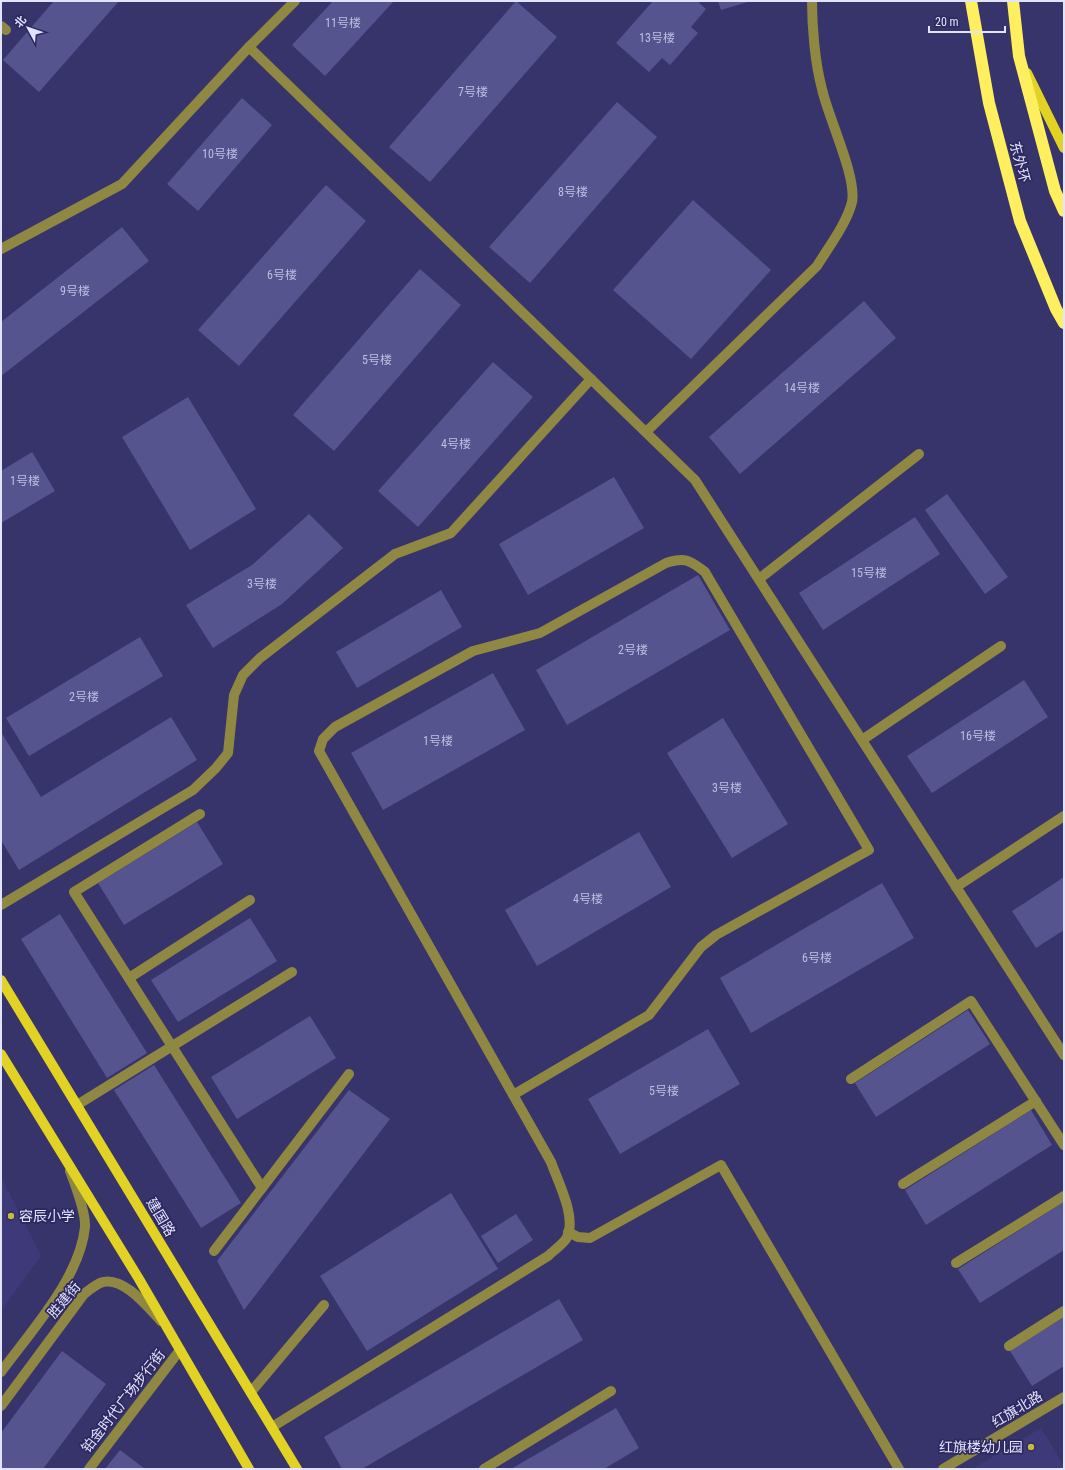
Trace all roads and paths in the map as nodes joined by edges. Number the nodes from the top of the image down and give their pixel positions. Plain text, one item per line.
1 (295, 1) edge
2 (812, 1) edge
3 (972, 1) edge
4 (1013, 1) edge
5 (249, 47) junction
6 (1019, 56) junction
7 (1064, 148) edge
8 (1064, 211) edge
9 (1, 249) edge
10 (1056, 309) junction
11 (1064, 323) edge
12 (1064, 326) edge
13 (591, 379) junction
14 (646, 432) junction
15 (919, 454) dead end
16 (759, 579) junction
17 (1001, 646) dead end
18 (862, 740) junction
19 (200, 814) dead end
20 (1064, 816) edge
21 (956, 888) junction
22 (250, 900) dead end
23 (1, 905) edge
24 (292, 972) dead end
25 (128, 978) junction
26 (1, 980) edge
27 (172, 1047) junction
28 (1, 1054) edge
29 (1064, 1055) edge
30 (349, 1074) dead end
31 (851, 1078) dead end
32 (513, 1095) junction
33 (1036, 1101) junction
34 (77, 1105) junction
35 (1064, 1145) edge
36 (67, 1161) junction
37 (903, 1184) dead end
38 (262, 1188) junction
39 (1064, 1196) edge
40 (568, 1232) junction
41 (214, 1251) dead end
42 (956, 1264) dead end
43 (324, 1305) dead end
44 (1064, 1311) edge
45 (167, 1328) junction
46 (1010, 1346) dead end
47 (180, 1350) junction
48 (1, 1372) edge
49 (611, 1391) dead end
50 (251, 1392) junction
51 (1064, 1397) edge
52 (1, 1406) edge
53 (272, 1427) junction
54 (89, 1469) edge
55 (249, 1469) edge
56 (297, 1469) edge
57 (484, 1469) edge
58 (899, 1469) edge
59 (943, 1469) edge

1 - 5 street
2 - 14 street
3 - 10 highway, 东外环
4 - 6 highway, 东外环
5 - 9 street
5 - 13 street
6 - 7 main road
6 - 8 highway, 东外环
10 - 11 highway, 东外环
10 - 12 main road
13 - 14 street
13 - 23 street
14 - 16 street
15 - 16 street
16 - 18 street
17 - 18 street
18 - 21 street
19 - 25 street
20 - 21 street
21 - 29 street
22 - 25 street
24 - 27 street
25 - 27 street
26 - 34 main road, 建国路
27 - 34 street
27 - 38 street
28 - 36 main road
30 - 38 street
31 - 33 street
32 - 32 street
32 - 40 street
33 - 35 street
33 - 37 street
34 - 50 main road, 建国路
36 - 45 main road
36 - 48 street, 胜建街
38 - 41 street
39 - 42 street
40 - 53 street
40 - 58 street
43 - 50 street
44 - 46 street
45 - 47 main road
45 - 52 street, 胜建街
47 - 54 street, 铂金时代广场步行街
47 - 55 main road
49 - 57 street
50 - 53 main road, 建国路
51 - 59 street, 红旗北路
53 - 56 main road, 建国路

